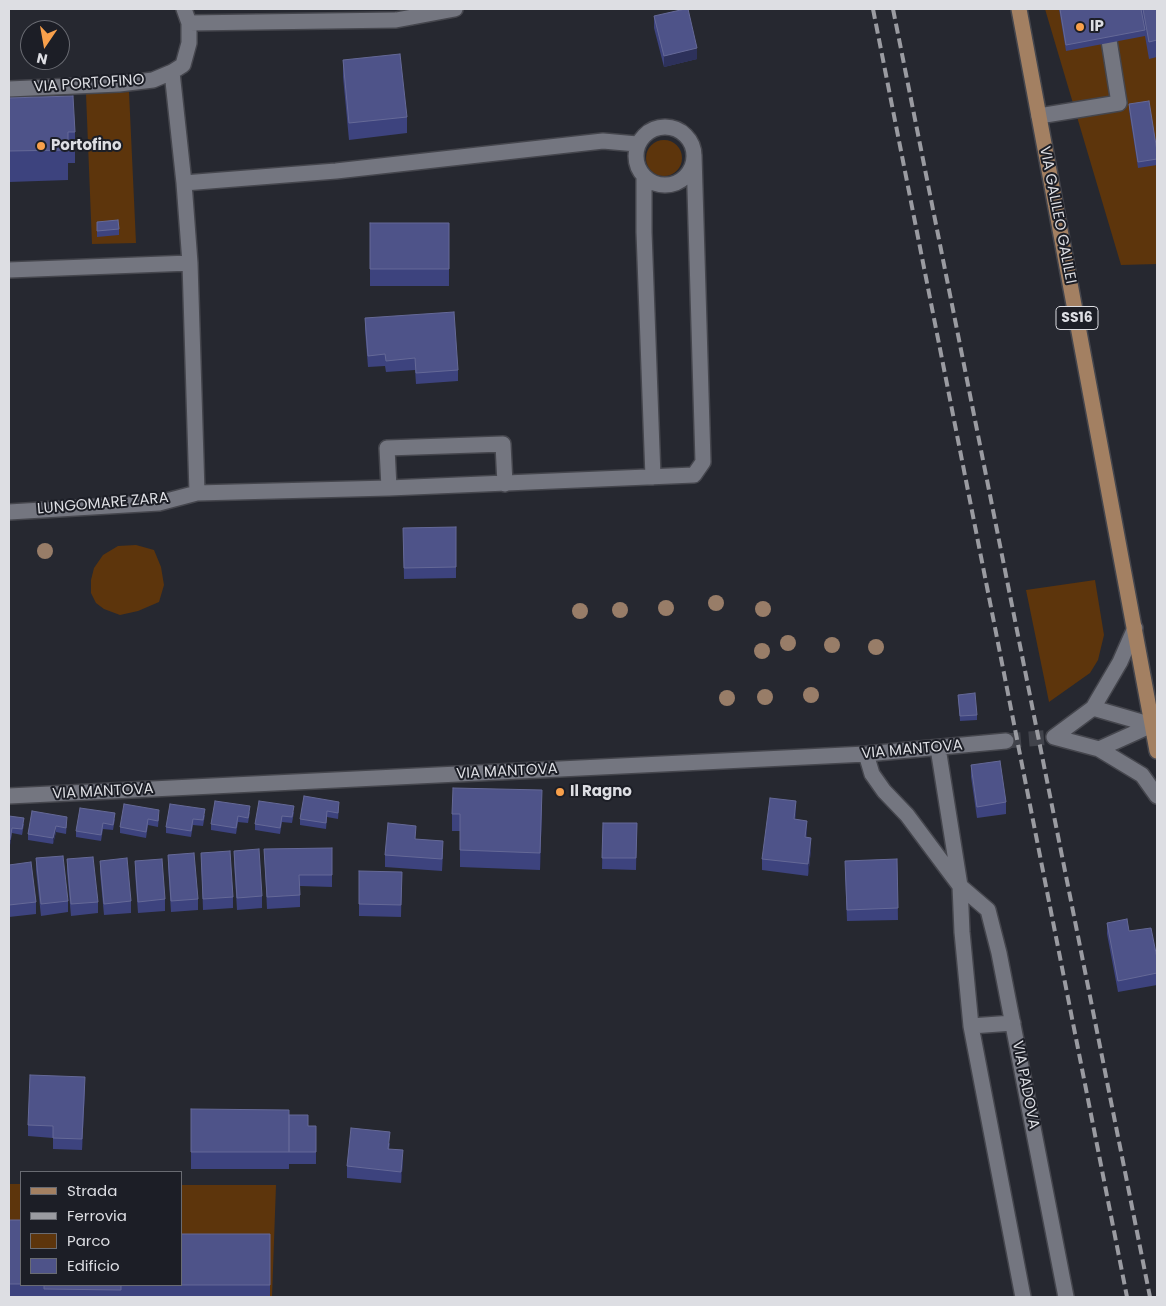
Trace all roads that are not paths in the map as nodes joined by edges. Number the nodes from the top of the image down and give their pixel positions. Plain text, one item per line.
1 (455, 9) edge
2 (1019, 9) edge
3 (1104, 9) edge
4 (186, 16) edge
5 (172, 72) junction
6 (9, 89) edge
7 (1039, 116) junction
8 (637, 144) junction
9 (694, 155) junction
10 (644, 177) junction
11 (184, 183) junction
12 (190, 263) junction
13 (9, 270) edge
14 (654, 477) junction
15 (504, 484) junction
16 (389, 488) junction
17 (197, 493) junction
18 (9, 512) edge
19 (1134, 628) junction
20 (1093, 708) junction
21 (1152, 725) junction
22 (1006, 741) tunnel mouth
23 (938, 748) junction
24 (1099, 750) junction
25 (1157, 751) edge
26 (866, 754) junction
27 (9, 796) edge
28 (1157, 796) edge
29 (960, 886) junction
30 (1013, 1023) junction
31 (971, 1026) junction
32 (1023, 1297) edge
33 (1066, 1297) edge

1 - 4 street
2 - 7 main road, VIA GALILEO GALILEI / SS16
3 - 7 street
4 - 5 street
5 - 6 street, VIA PORTOFINO
5 - 11 street
7 - 19 main road, VIA GALILEO GALILEI / SS16
8 - 9 street
8 - 10 street
8 - 11 street
9 - 10 street
9 - 14 street, LUNGOMARE ZARA
10 - 14 street
11 - 12 street
12 - 13 street
12 - 17 street
14 - 15 street, LUNGOMARE ZARA
15 - 16 street, LUNGOMARE ZARA
15 - 16 street
16 - 17 street, LUNGOMARE ZARA
17 - 18 street, LUNGOMARE ZARA
19 - 20 street
19 - 21 main road, SS16
20 - 21 street
20 - 24 street
21 - 24 street
21 - 25 main road, SS16
22 - 23 street, VIA MANTOVA
23 - 26 street, VIA MANTOVA
23 - 29 street
24 - 28 street
26 - 27 street, VIA MANTOVA
26 - 29 street, VIA PADOVA
29 - 30 street, VIA PADOVA
29 - 31 street
30 - 31 street
30 - 33 street, VIA PADOVA
31 - 32 street

